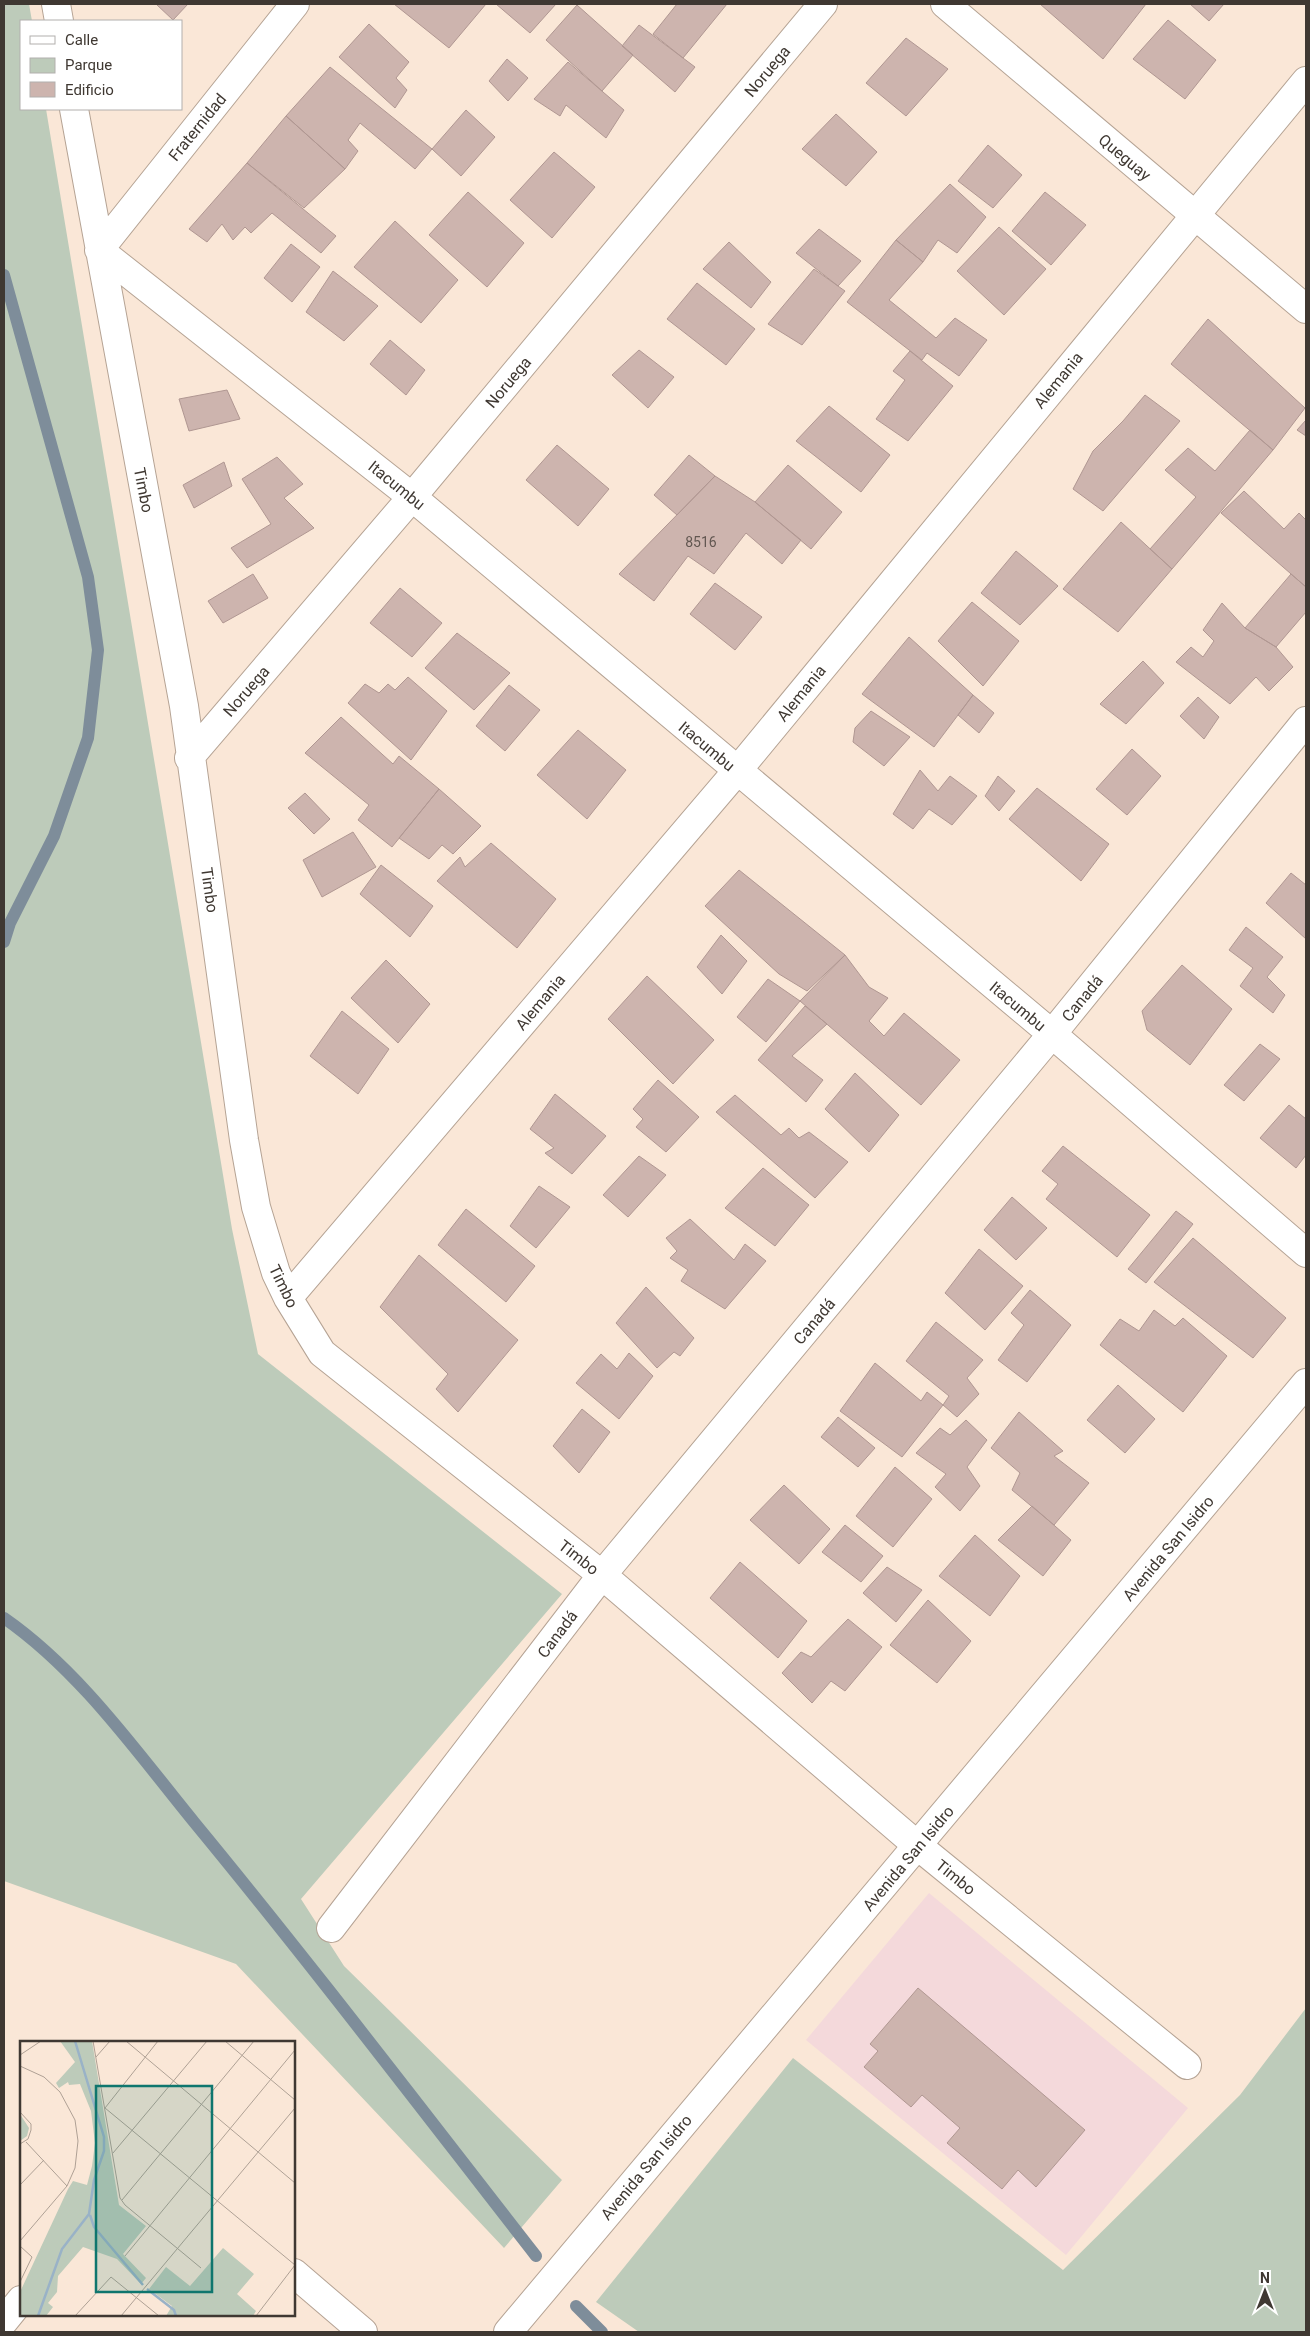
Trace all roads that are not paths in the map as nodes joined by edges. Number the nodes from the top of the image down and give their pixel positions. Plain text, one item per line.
1 (56, 4) edge
2 (295, 4) edge
3 (824, 4) edge
4 (946, 4) edge
5 (59, 20) edge
6 (1306, 80) edge
7 (74, 110) edge
8 (1194, 215) junction
9 (99, 250) junction
10 (1306, 309) edge
11 (412, 497) junction
12 (1306, 721) edge
13 (189, 758) junction
14 (737, 771) junction
15 (1052, 1034) junction
16 (1306, 1253) edge
17 (288, 1298) junction
18 (1306, 1383) edge
19 (602, 1575) junction
20 (918, 1846) junction
21 (331, 1928) dead end
22 (1187, 2065) dead end
23 (295, 2274) edge
24 (20, 2301) edge
25 (4, 2321) edge
26 (363, 2332) edge
27 (508, 2332) edge

1 - 5 street
2 - 9 street, Fraternidad
3 - 11 street, Noruega
4 - 8 street, Queguay
6 - 8 street, Alemania
7 - 9 street, Timbo
8 - 10 street, Queguay
8 - 14 street, Alemania
9 - 11 street, Itacumbu
9 - 13 street, Timbo
11 - 13 street, Noruega
11 - 14 street, Itacumbu
12 - 15 street, Canadá
13 - 17 street, Timbo
14 - 15 street, Itacumbu
14 - 17 street, Alemania
15 - 16 street, Itacumbu
15 - 19 street, Canadá
17 - 19 street, Timbo
18 - 20 street, Avenida San Isidro
19 - 20 street, Timbo
19 - 21 street, Canadá
20 - 22 street, Timbo
20 - 27 street, Avenida San Isidro
23 - 26 street
24 - 25 street

